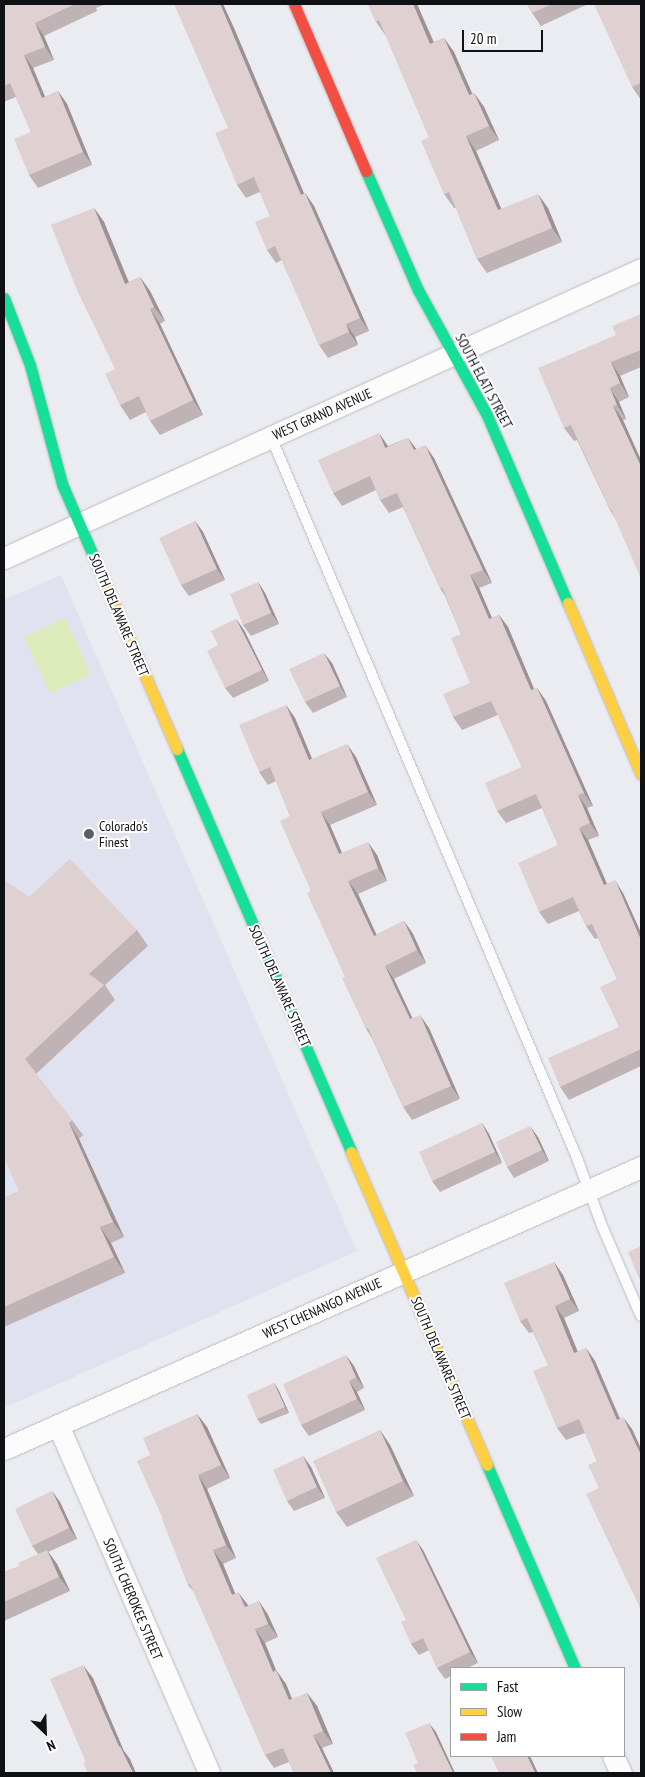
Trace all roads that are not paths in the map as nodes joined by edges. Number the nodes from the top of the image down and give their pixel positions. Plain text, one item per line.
1 (294, 4) edge
2 (641, 269) edge
3 (4, 298) edge
4 (454, 354) junction
5 (271, 437) junction
6 (80, 524) junction
7 (4, 558) edge
8 (641, 774) edge
9 (641, 1167) edge
10 (590, 1190) junction
11 (404, 1272) junction
12 (641, 1316) edge
13 (58, 1425) junction
14 (4, 1449) edge
15 (575, 1667) edge
16 (613, 1757) edge
17 (208, 1773) edge
18 (621, 1773) edge

1 - 4 street, SOUTH ELATI STREET
2 - 4 street, WEST GRAND AVENUE
3 - 6 street, SOUTH DELAWARE STREET
4 - 5 street, WEST GRAND AVENUE
4 - 8 street, SOUTH ELATI STREET
5 - 6 street, WEST GRAND AVENUE
5 - 10 lane
6 - 7 street, WEST GRAND AVENUE
6 - 11 street, SOUTH DELAWARE STREET
9 - 10 street, WEST CHENANGO AVENUE
10 - 11 street, WEST CHENANGO AVENUE
10 - 12 lane
11 - 13 street, WEST CHENANGO AVENUE
11 - 15 street, SOUTH DELAWARE STREET
13 - 14 street, WEST CHENANGO AVENUE
13 - 17 street, SOUTH CHEROKEE STREET
16 - 18 street

